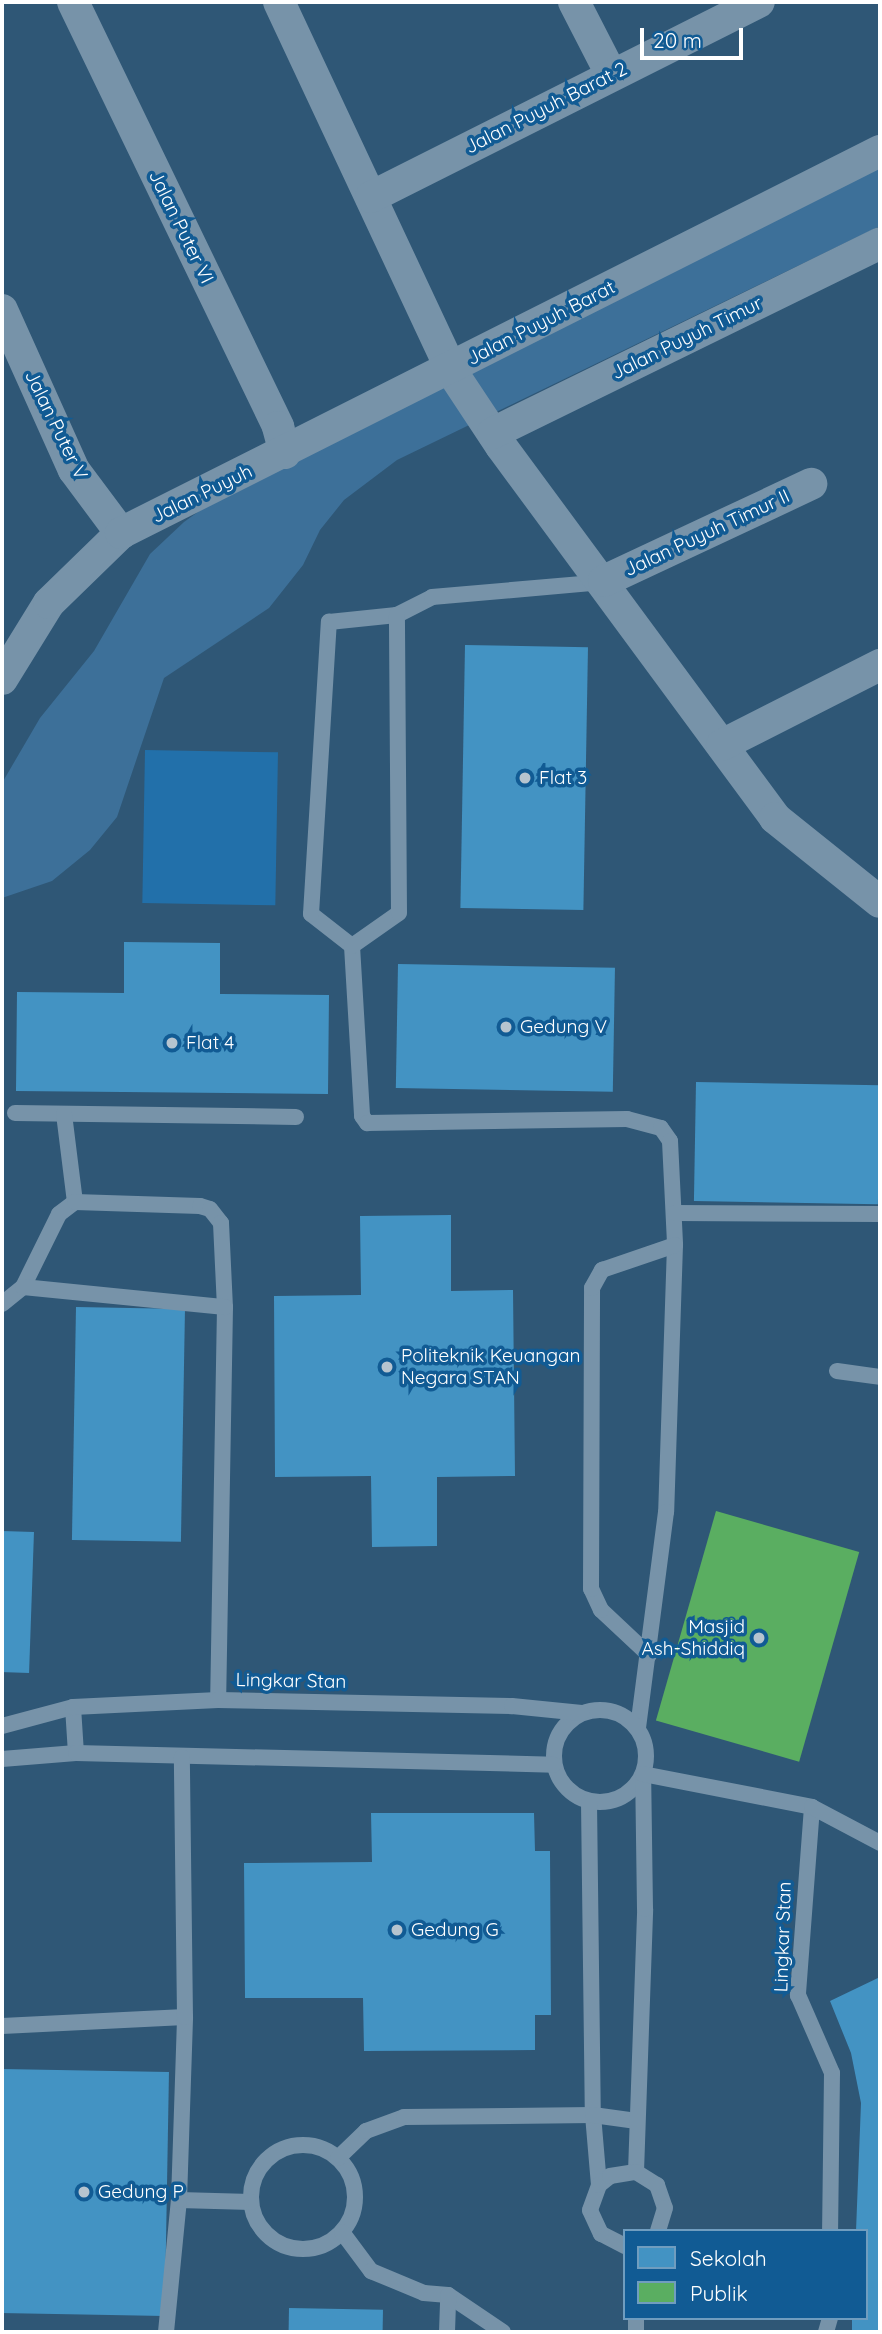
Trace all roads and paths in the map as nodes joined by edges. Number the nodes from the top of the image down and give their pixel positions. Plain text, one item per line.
1 (73, 2) edge
2 (279, 2) edge
3 (574, 2) edge
4 (760, 2) edge
5 (611, 74) junction
6 (880, 151) edge
7 (371, 197) junction
8 (880, 243) edge
9 (2, 310) edge
10 (452, 371) junction
11 (490, 429) junction
12 (285, 453) junction
13 (811, 484) dead end
14 (121, 533) junction
15 (604, 581) junction
16 (397, 615) junction
17 (880, 665) edge
18 (2, 679) edge
19 (722, 745) junction
20 (874, 888) edge
21 (352, 946) junction
22 (15, 1112) dead end
23 (64, 1114) junction
24 (296, 1117) dead end
25 (75, 1202) junction
26 (675, 1213) junction
27 (880, 1214) edge
28 (675, 1245) junction
29 (23, 1287) junction
30 (2, 1304) edge
31 (225, 1307) junction
32 (837, 1371) dead end
33 (880, 1377) edge
34 (649, 1655) junction
35 (218, 1700) junction
36 (73, 1707) junction
37 (582, 1713) junction
38 (2, 1726) edge
39 (638, 1729) junction
40 (76, 1753) junction
41 (182, 1757) junction
42 (2, 1759) edge
43 (554, 1765) junction
44 (643, 1774) junction
45 (589, 1802) junction
46 (812, 1807) junction
47 (880, 1843) edge
48 (185, 2017) junction
49 (2, 2026) edge
50 (593, 2115) junction
51 (637, 2121) junction
52 (338, 2158) junction
53 (636, 2172) junction
54 (599, 2185) junction
55 (179, 2200) junction
56 (251, 2202) junction
57 (659, 2229) edge
58 (830, 2229) edge
59 (342, 2232) junction
60 (623, 2245) edge
61 (447, 2295) junction
62 (166, 2332) edge
63 (447, 2332) edge
64 (503, 2332) edge

1 - 12 street, Jalan Puter VI
2 - 7 street, Jalan Puyuh Barat
3 - 5 street
4 - 5 street, Jalan Puyuh Barat 2
5 - 7 street, Jalan Puyuh Barat 2
6 - 10 street, Jalan Puyuh Barat
7 - 10 street, Jalan Puyuh Barat
8 - 11 street, Jalan Puyuh Timur
9 - 14 street, Jalan Puter V
10 - 11 street
10 - 12 street, Jalan Puyuh
11 - 15 street
12 - 14 street, Jalan Puyuh
13 - 15 street, Jalan Puyuh Timur II
14 - 18 street, Jalan Puyuh
15 - 16 lane
15 - 19 street
16 - 21 lane
16 - 21 lane
17 - 19 street
19 - 20 street
21 - 26 lane
22 - 23 lane
23 - 24 lane
23 - 25 lane
25 - 29 lane
25 - 31 lane
26 - 27 lane
26 - 28 lane
28 - 34 lane
28 - 34 lane
29 - 30 lane
29 - 31 lane
31 - 35 lane
32 - 33 lane
34 - 39 lane
35 - 36 lane, Lingkar Stan
35 - 37 lane, Lingkar Stan
36 - 38 lane, Lingkar Stan
36 - 40 lane
37 - 39 lane
37 - 43 lane
39 - 44 lane
40 - 41 lane
40 - 42 lane
41 - 43 lane
41 - 48 lane
43 - 45 lane
44 - 45 lane
44 - 46 lane
44 - 51 lane
45 - 50 lane
46 - 47 lane
46 - 58 lane, Lingkar Stan
48 - 49 lane
48 - 55 lane
50 - 51 lane
50 - 52 lane
50 - 54 lane
51 - 53 lane
52 - 56 lane
52 - 59 lane
53 - 54 lane
53 - 57 lane
54 - 60 lane
55 - 56 lane
55 - 62 lane
56 - 59 lane
59 - 61 lane
61 - 63 lane
61 - 64 lane

